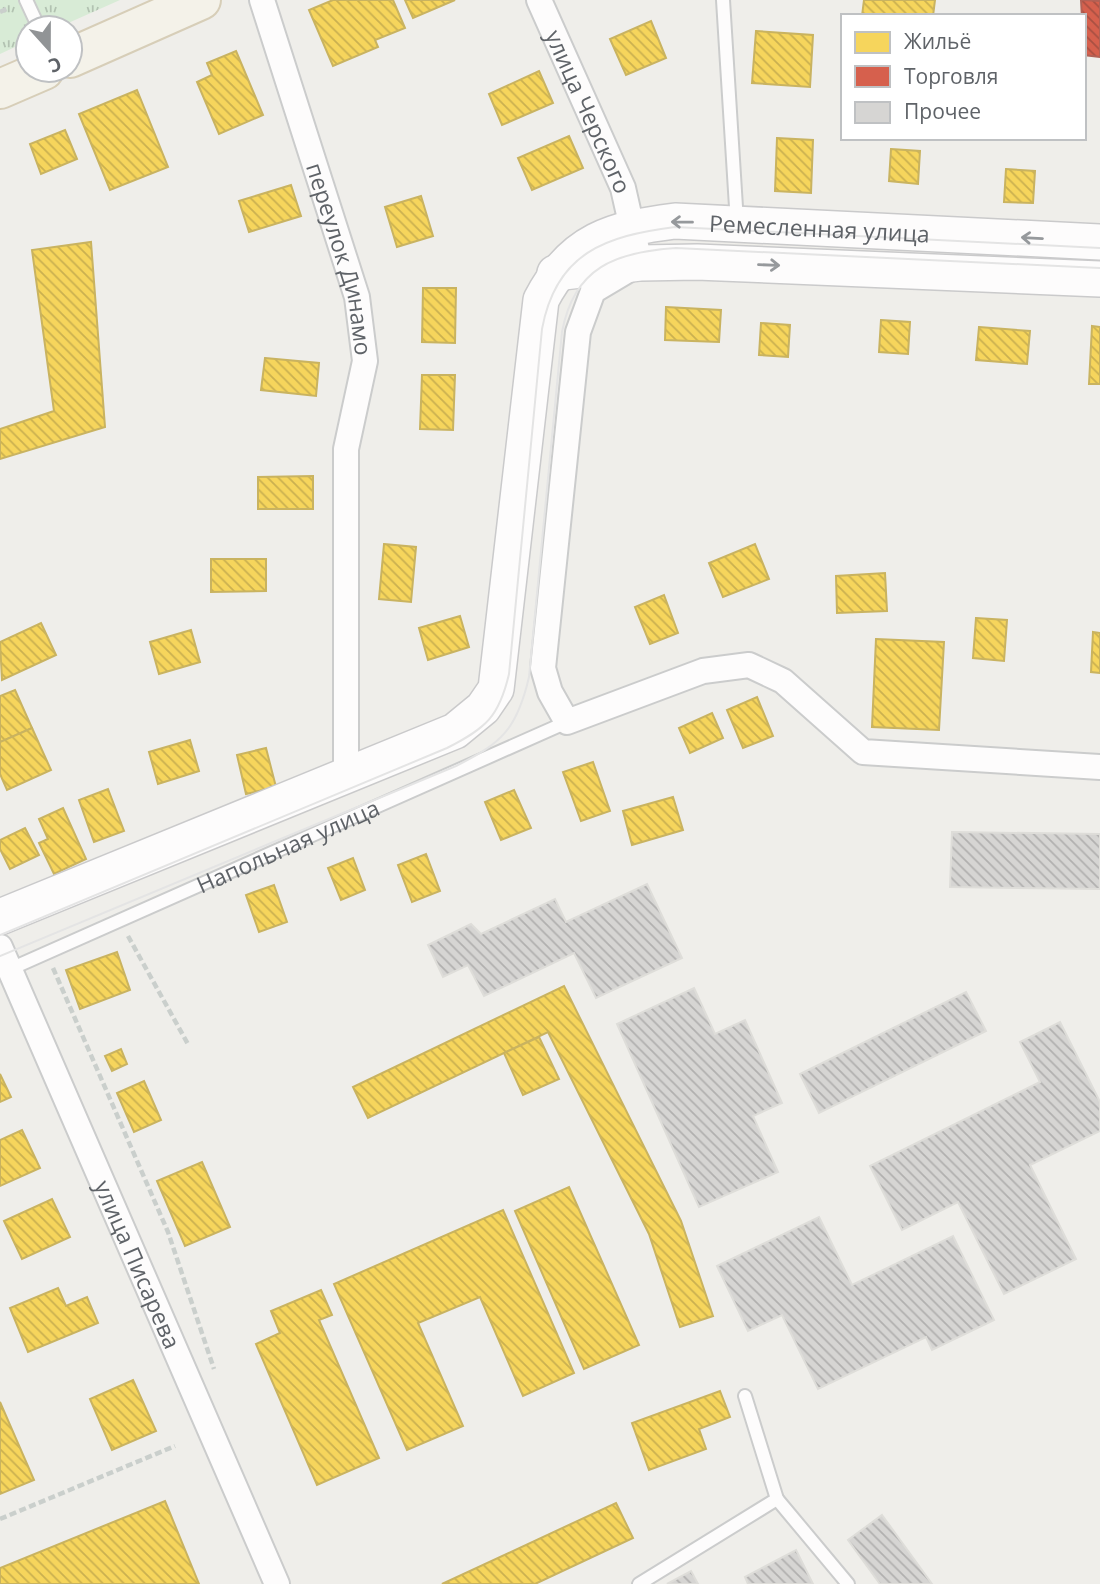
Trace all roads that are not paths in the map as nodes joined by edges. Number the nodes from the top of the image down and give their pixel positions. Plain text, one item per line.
1 (201, 0) edge
2 (262, 0) edge
3 (539, 0) edge
4 (723, 0) edge
5 (84, 52) edge
6 (737, 224) junction
7 (633, 226) junction
8 (1100, 242) edge
9 (640, 263) junction
10 (555, 273) junction
11 (1100, 279) edge
12 (483, 708) joint
13 (567, 722) junction
14 (1100, 766) edge
15 (346, 776) junction
16 (0, 917) edge
17 (3, 963) edge
18 (746, 1396) dead end
19 (777, 1499) junction
20 (277, 1584) edge
21 (639, 1584) edge
22 (848, 1584) edge

1 - 5 main road
2 - 15 street, переулок Динамо
3 - 7 street, улица Черского
4 - 6 lane
6 -> 7 street, Ремесленная улица
8 -> 6 street, Ремесленная улица
7 - 9 street, улица Черского
7 - 10 street, Ремесленная улица
9 - 10 street, Ремесленная улица
9 -> 11 street, Ремесленная улица
9 - 13 street
10 - 12 street, Ремесленная улица
12 - 15 street, Напольная улица
13 - 14 street
13 - 17 lane, Напольная улица
15 - 16 street, Напольная улица
17 - 20 street, улица Писарева
18 - 19 lane
19 - 21 lane
19 - 22 lane

